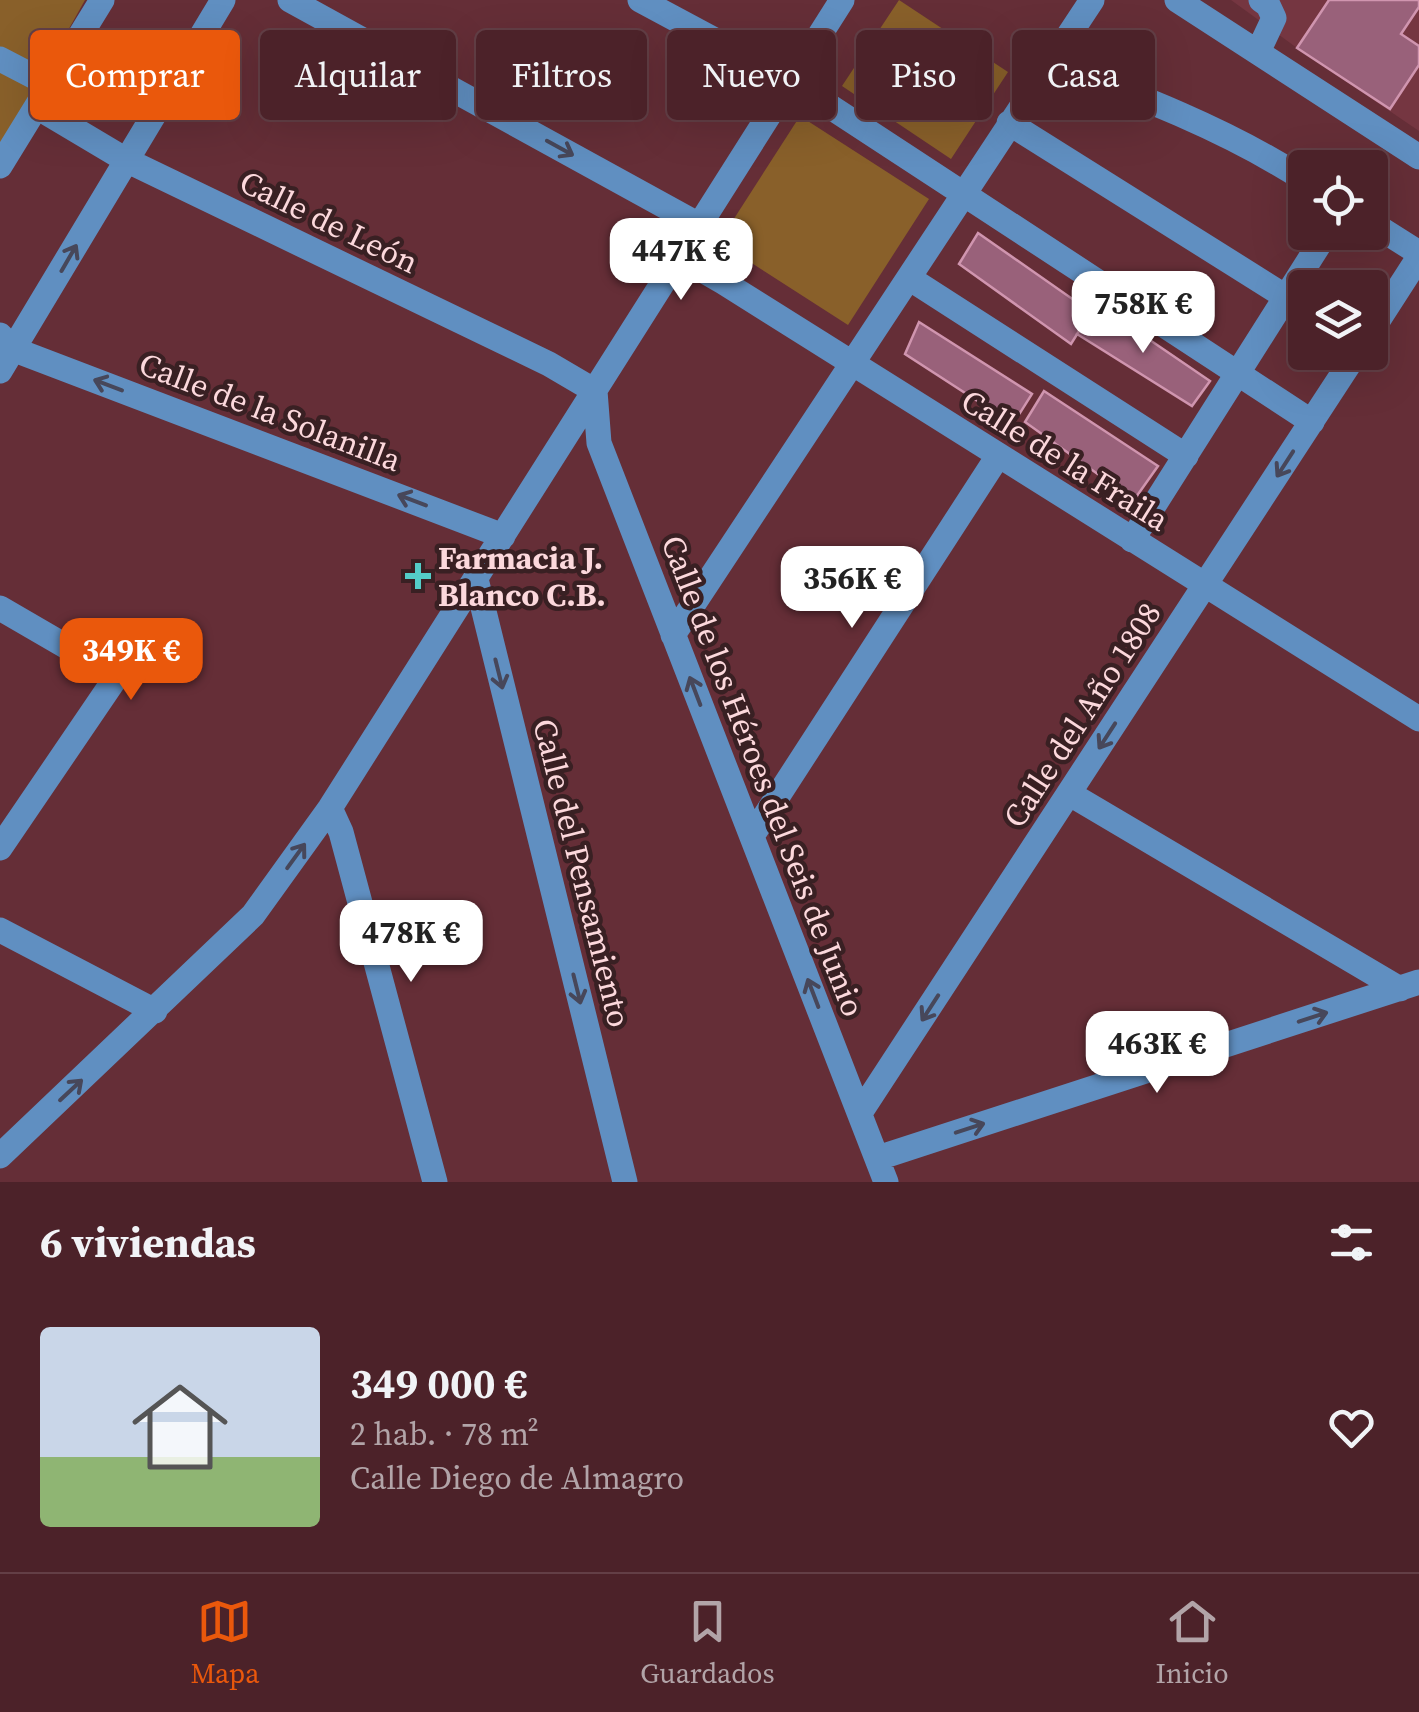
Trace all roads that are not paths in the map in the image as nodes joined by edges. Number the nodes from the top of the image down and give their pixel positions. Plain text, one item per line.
1 (102, 0) edge
2 (223, 0) edge
3 (290, 0) edge
4 (640, 0) edge
5 (1092, 0) edge
6 (1177, 0) edge
7 (1261, 0) edge
8 (841, 1) edge
9 (84, 30) edge
10 (696, 30) edge
11 (823, 30) edge
12 (1072, 30) edge
13 (1258, 52) junction
14 (0, 59) edge
15 (30, 85) edge
16 (1155, 104) edge
17 (836, 111) edge
18 (30, 117) edge
19 (1012, 118) edge
20 (74, 120) edge
21 (766, 120) edge
22 (1009, 123) junction
23 (1419, 157) edge
24 (126, 160) junction
25 (0, 166) edge
26 (1288, 170) edge
27 (962, 194) junction
28 (700, 225) junction
29 (1388, 234) edge
30 (1316, 250) edge
31 (1419, 255) edge
32 (678, 256) junction
33 (909, 278) junction
34 (1286, 297) junction
35 (1388, 304) edge
36 (5, 352) edge
37 (853, 366) junction
38 (1345, 370) edge
39 (1238, 374) junction
40 (594, 390) junction
41 (1312, 422) junction
42 (998, 456) junction
43 (1186, 456) junction
44 (502, 536) junction
45 (1132, 540) junction
46 (476, 579) junction
47 (1206, 586) junction
48 (0, 608) edge
49 (673, 635) junction
50 (1419, 719) edge
51 (1070, 794) junction
52 (330, 808) junction
53 (752, 836) junction
54 (0, 848) edge
55 (0, 930) edge
56 (1409, 986) edge
57 (155, 1011) junction
58 (860, 1114) junction
59 (0, 1156) edge
60 (882, 1170) edge
61 (436, 1182) edge
62 (625, 1182) edge

1 - 9 street
2 - 24 street
3 -> 28 street
4 - 10 street
5 - 12 street
6 - 13 street
7 - 13 street
8 - 11 street
13 - 23 street
14 - 15 street, Calle de León
16 - 26 street
17 - 27 street
18 - 25 street
19 - 22 street
20 - 24 street, Calle de León
21 - 28 street
22 - 27 street
22 - 34 street
36 -> 24 street
24 - 40 street, Calle de León
27 - 33 street
27 - 39 street
28 - 32 street
29 - 31 street
30 - 34 street
31 - 35 street
32 - 37 street, Calle de la Fraila
32 - 40 street
33 - 37 street
33 - 43 street
34 - 39 street
44 -> 36 street, Calle de la Solanilla
37 - 42 street, Calle de la Fraila
37 - 49 street
38 - 41 street, Calle del Año 1808
39 - 41 street
39 - 43 street
40 - 44 street
40 - 49 street, Calle de los Héroes del Seis de Junio
41 -> 47 street, Calle del Año 1808
42 - 45 street, Calle de la Fraila
42 - 53 street
43 - 45 street
44 - 46 street
45 - 47 street, Calle de la Fraila
46 - 52 street
46 -> 62 street, Calle del Pensamiento
47 - 50 street, Calle de la Fraila
47 -> 51 street, Calle del Año 1808
48 - 54 street
53 -> 49 street, Calle de los Héroes del Seis de Junio
51 - 56 street
51 -> 58 street, Calle del Año 1808
57 -> 52 street
52 - 61 street
58 -> 53 street, Calle de los Héroes del Seis de Junio
55 - 57 street
60 -> 56 street
59 -> 57 street
58 - 60 street, Calle de los Héroes del Seis de Junio

